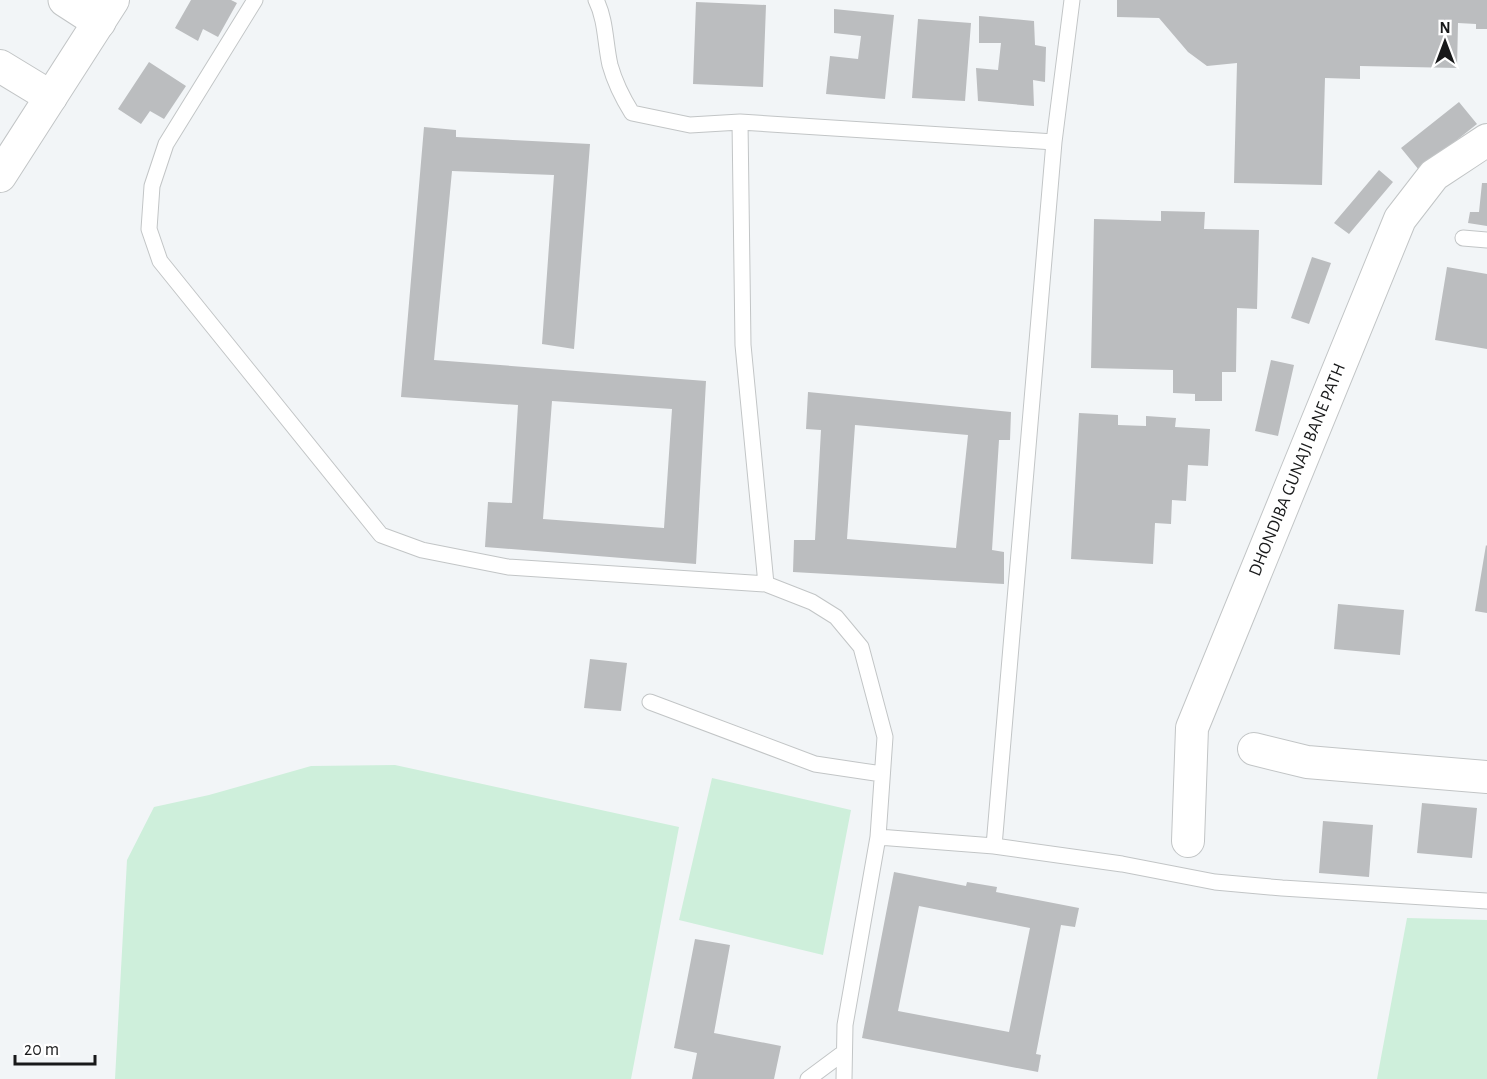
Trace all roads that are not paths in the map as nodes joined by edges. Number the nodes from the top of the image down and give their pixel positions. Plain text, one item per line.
1 (65, 0) edge
2 (255, 0) edge
3 (596, 0) edge
4 (1072, 0) edge
5 (106, 11) edge
6 (0, 66) edge
7 (51, 97) junction
8 (740, 122) junction
9 (1487, 140) edge
10 (1054, 142) junction
11 (0, 176) edge
12 (1463, 238) dead end
13 (1487, 240) edge
14 (766, 584) junction
15 (650, 702) dead end
16 (1254, 749) dead end
17 (882, 774) junction
18 (1487, 777) edge
19 (878, 837) junction
20 (1188, 841) dead end
21 (994, 846) junction
22 (1487, 901) edge
23 (843, 1053) junction
24 (808, 1079) edge
25 (844, 1079) edge

1 - 5 street
2 - 14 lane
3 - 8 lane
4 - 10 lane
5 - 7 street
6 - 7 street
7 - 11 street
8 - 10 lane
8 - 14 lane
9 - 20 street, DHONDIBA GUNAJI BANE PATH
10 - 21 lane
12 - 13 lane
14 - 17 lane
15 - 17 lane
16 - 18 street
17 - 19 lane
19 - 21 lane
19 - 23 lane
21 - 22 lane
23 - 24 lane
23 - 25 lane

